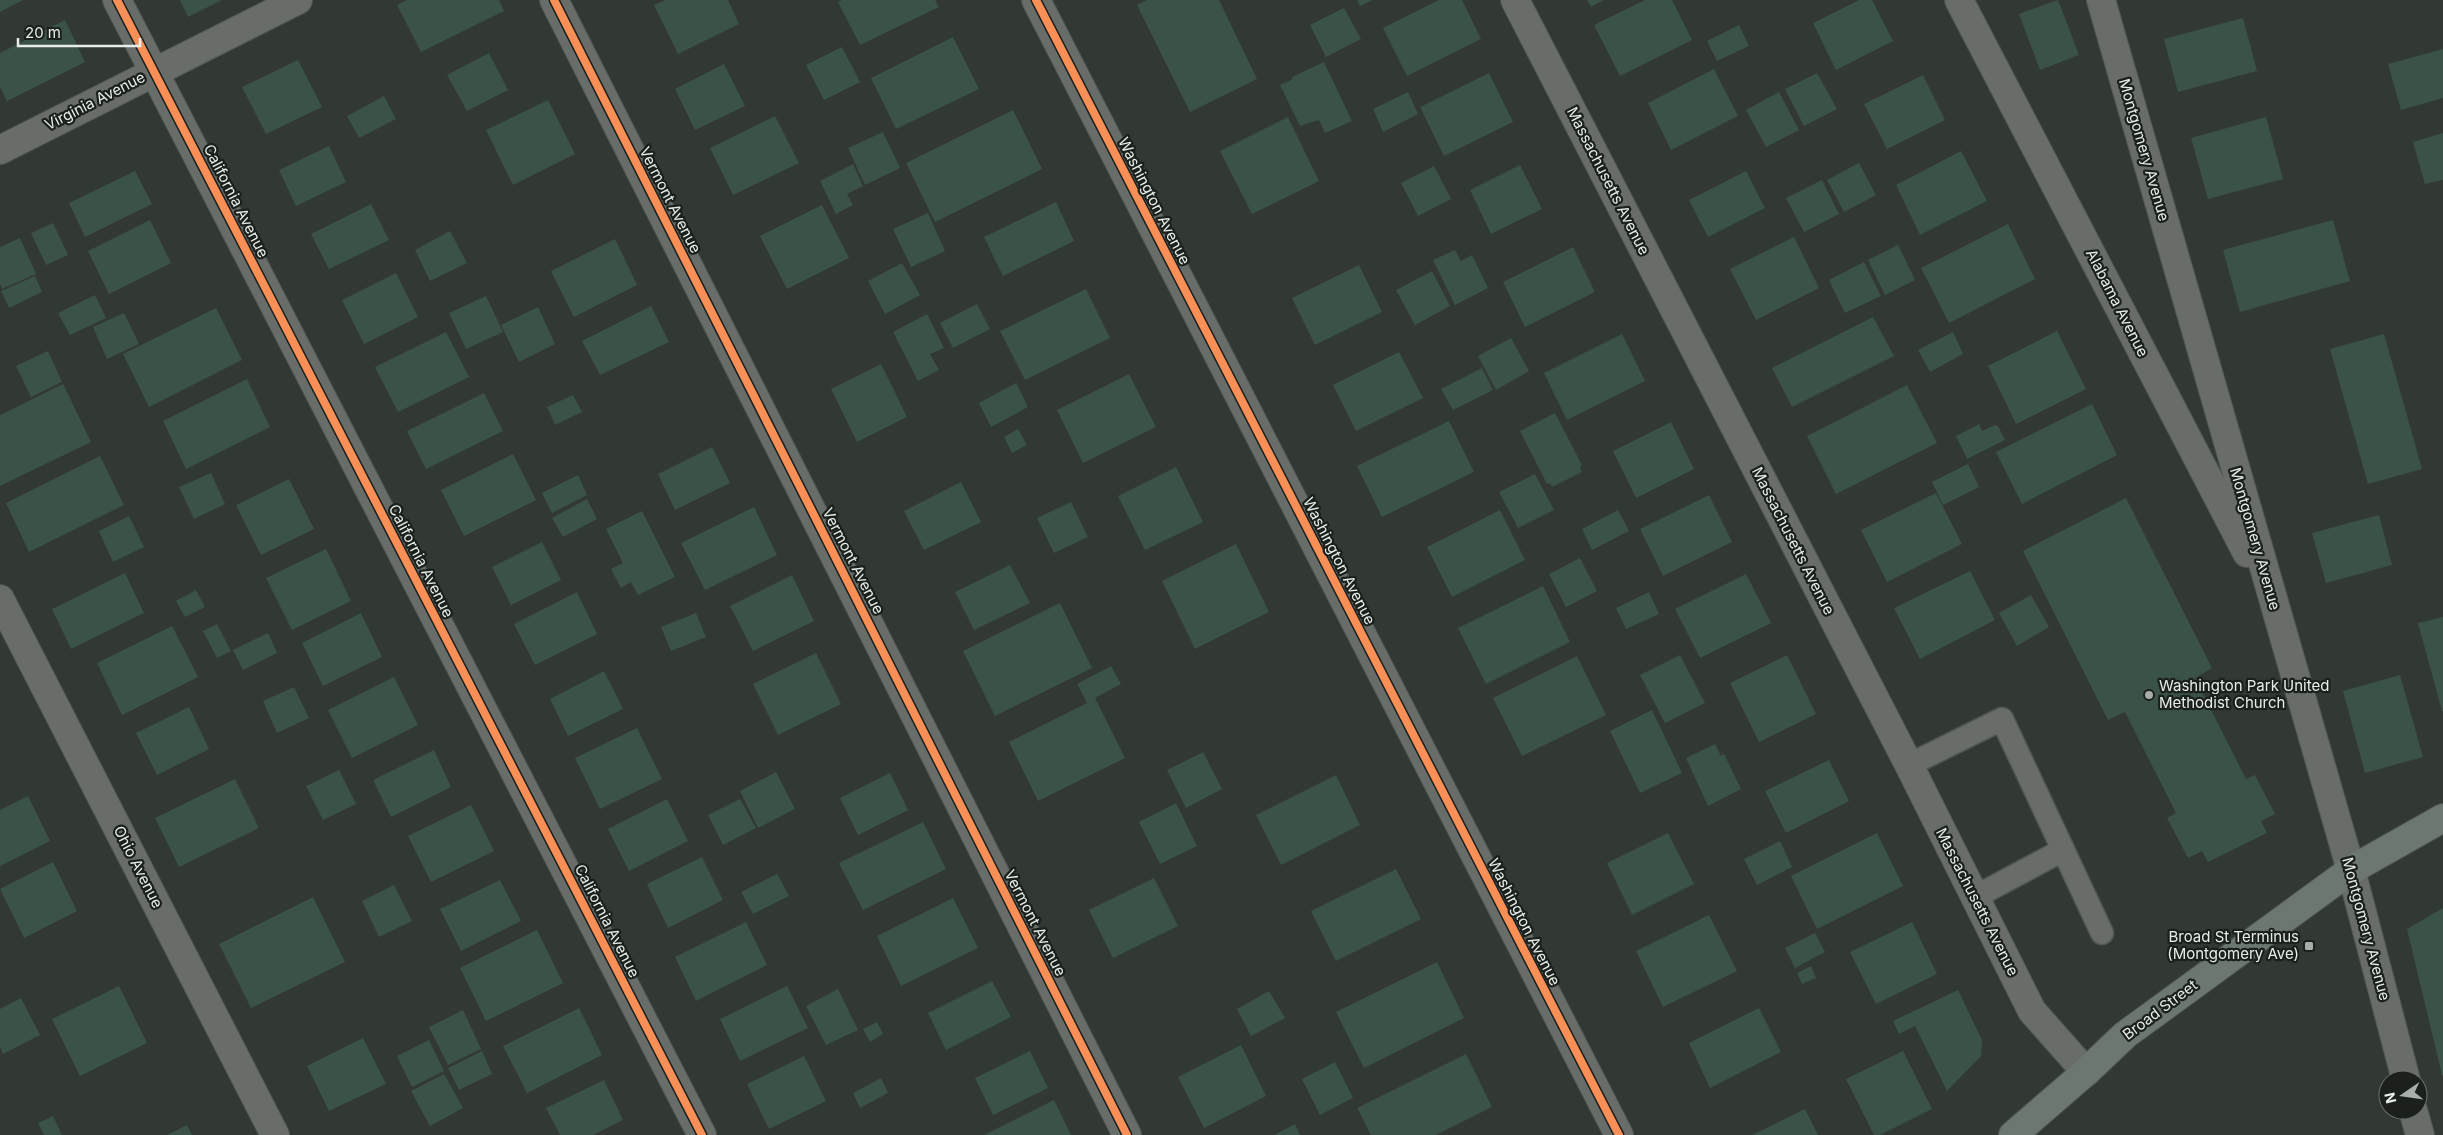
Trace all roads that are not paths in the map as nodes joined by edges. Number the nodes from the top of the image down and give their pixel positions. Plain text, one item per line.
1 (117, 0) edge
2 (298, 0) edge
3 (554, 0) edge
4 (1036, 0) edge
5 (1515, 0) edge
6 (1959, 0) edge
7 (2101, 0) edge
8 (153, 72) junction
9 (0, 150) edge
10 (0, 599) edge
11 (2274, 606) junction
12 (1908, 765) junction
13 (2443, 818) edge
14 (2063, 850) junction
15 (2351, 870) junction
16 (1975, 897) junction
17 (2102, 933) dead end
18 (2403, 1070) edge
19 (2086, 1072) junction
20 (2416, 1120) edge
21 (275, 1135) edge
22 (702, 1135) edge
23 (1127, 1135) edge
24 (1618, 1135) edge
25 (2013, 1135) edge
26 (2420, 1135) edge

1 - 8 street, California Avenue
2 - 8 street, Virginia Avenue
3 - 23 street, Vermont Avenue
4 - 24 street, Washington Avenue
5 - 12 street, Massachusetts Avenue
6 - 11 street, Alabama Avenue
7 - 11 street, Montgomery Avenue
8 - 9 street, Virginia Avenue
8 - 22 street, California Avenue
10 - 21 street, Ohio Avenue
11 - 15 street, Montgomery Avenue
12 - 14 lane
12 - 16 street, Massachusetts Avenue
13 - 15 main road, Broad Street
14 - 16 lane
14 - 17 lane
15 - 18 street, Montgomery Avenue
15 - 19 main road, Broad Street
16 - 19 street, Massachusetts Avenue
19 - 25 main road, Broad Street
20 - 26 street

